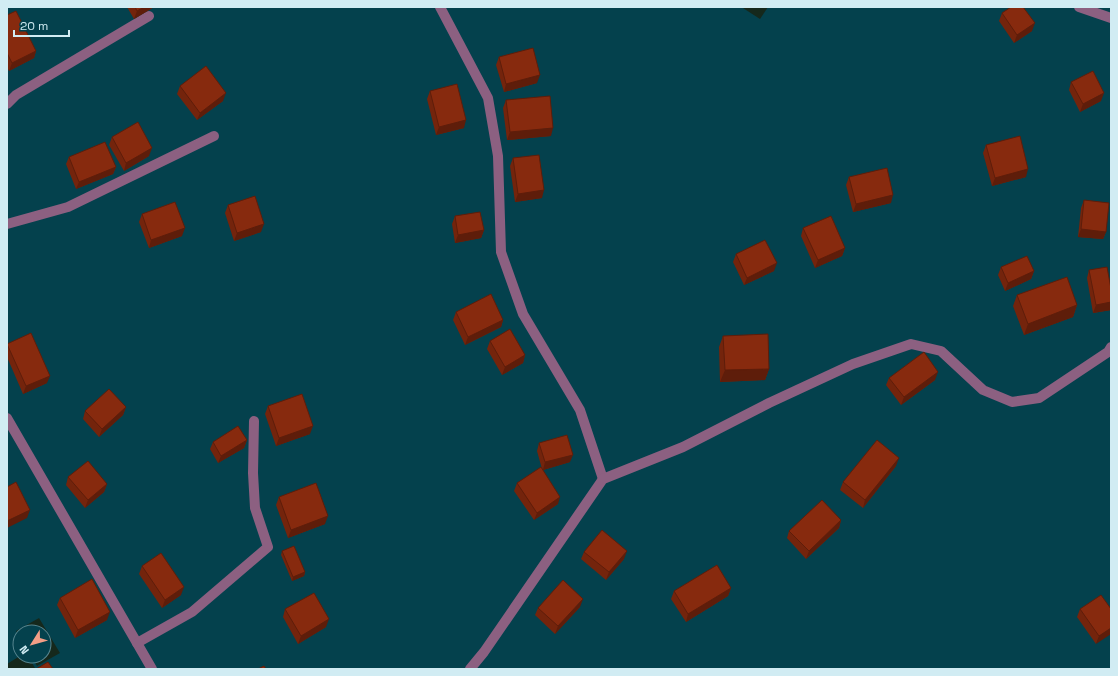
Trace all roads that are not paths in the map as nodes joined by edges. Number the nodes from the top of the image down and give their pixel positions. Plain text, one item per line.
1 (440, 7) edge
2 (1079, 7) edge
3 (149, 16) dead end
4 (1111, 18) edge
5 (7, 104) edge
6 (214, 136) dead end
7 (7, 224) edge
8 (1110, 352) edge
9 (7, 418) edge
10 (254, 421) dead end
11 (603, 479) junction
12 (137, 643) junction
13 (152, 669) edge
14 (470, 669) edge

1 - 11 street
2 - 4 street
3 - 5 street
6 - 7 street
8 - 11 street
9 - 12 street
10 - 12 street
11 - 14 street
12 - 13 street

